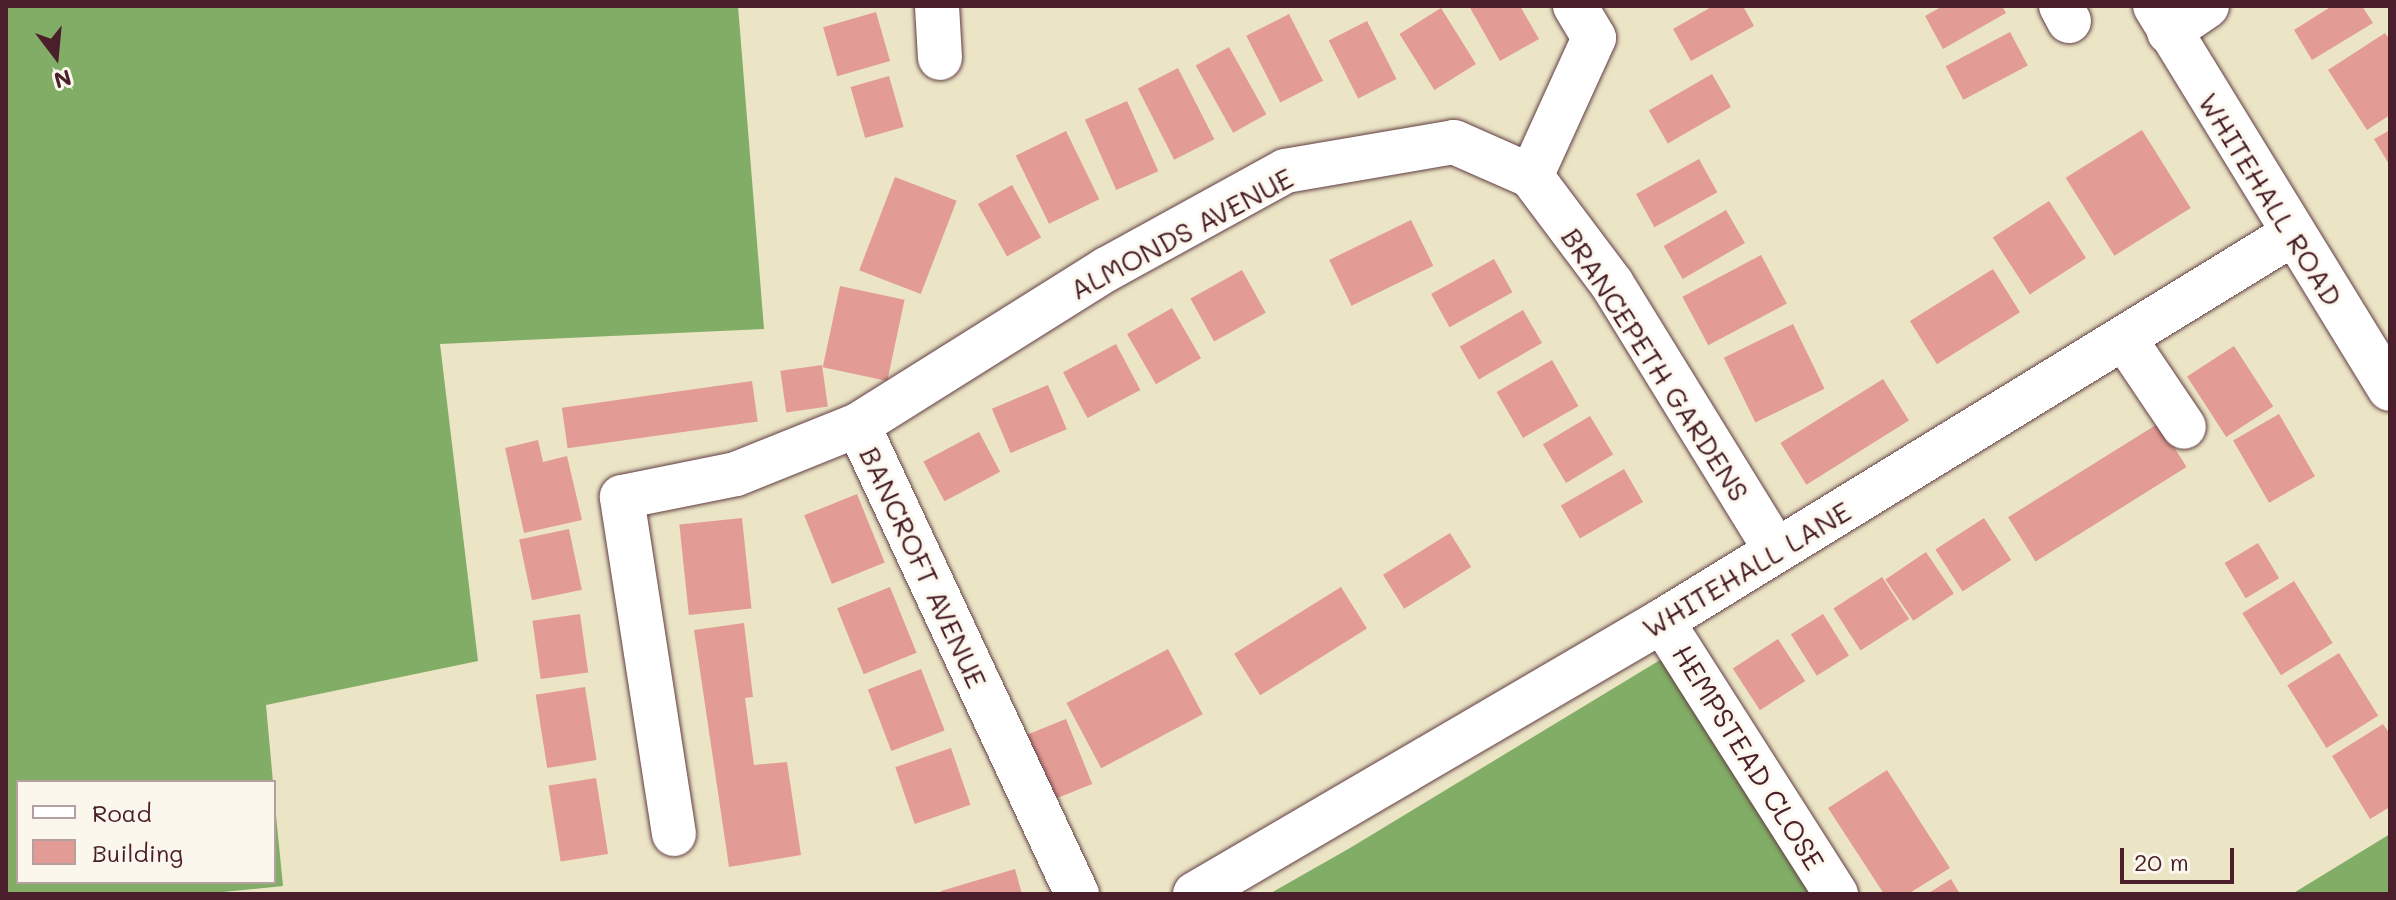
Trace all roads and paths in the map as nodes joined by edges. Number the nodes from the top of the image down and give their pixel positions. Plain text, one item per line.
1 (937, 6) edge
2 (1575, 6) edge
3 (2207, 6) edge
4 (2162, 19) edge
5 (940, 58) dead end
6 (1531, 176) junction
7 (2291, 235) junction
8 (2124, 338) junction
9 (2390, 389) edge
10 (858, 425) junction
11 (2184, 427) dead end
12 (1776, 551) junction
13 (1662, 621) junction
14 (674, 834) dead end
15 (1077, 894) edge
16 (1195, 894) edge
17 (1836, 894) edge

1 - 5 street
2 - 6 street
3 - 4 street
4 - 7 street, WHITEHALL ROAD
6 - 10 street, ALMONDS AVENUE
6 - 12 street, BRANCEPETH GARDENS
7 - 8 street, WHITEHALL LANE
7 - 9 street, WHITEHALL ROAD
8 - 11 street
8 - 12 street, WHITEHALL LANE
10 - 14 street, BANCROFT AVENUE
10 - 15 street, BANCROFT AVENUE
12 - 13 street, WHITEHALL LANE
13 - 16 street, WHITEHALL LANE
13 - 17 street, HEMPSTEAD CLOSE

